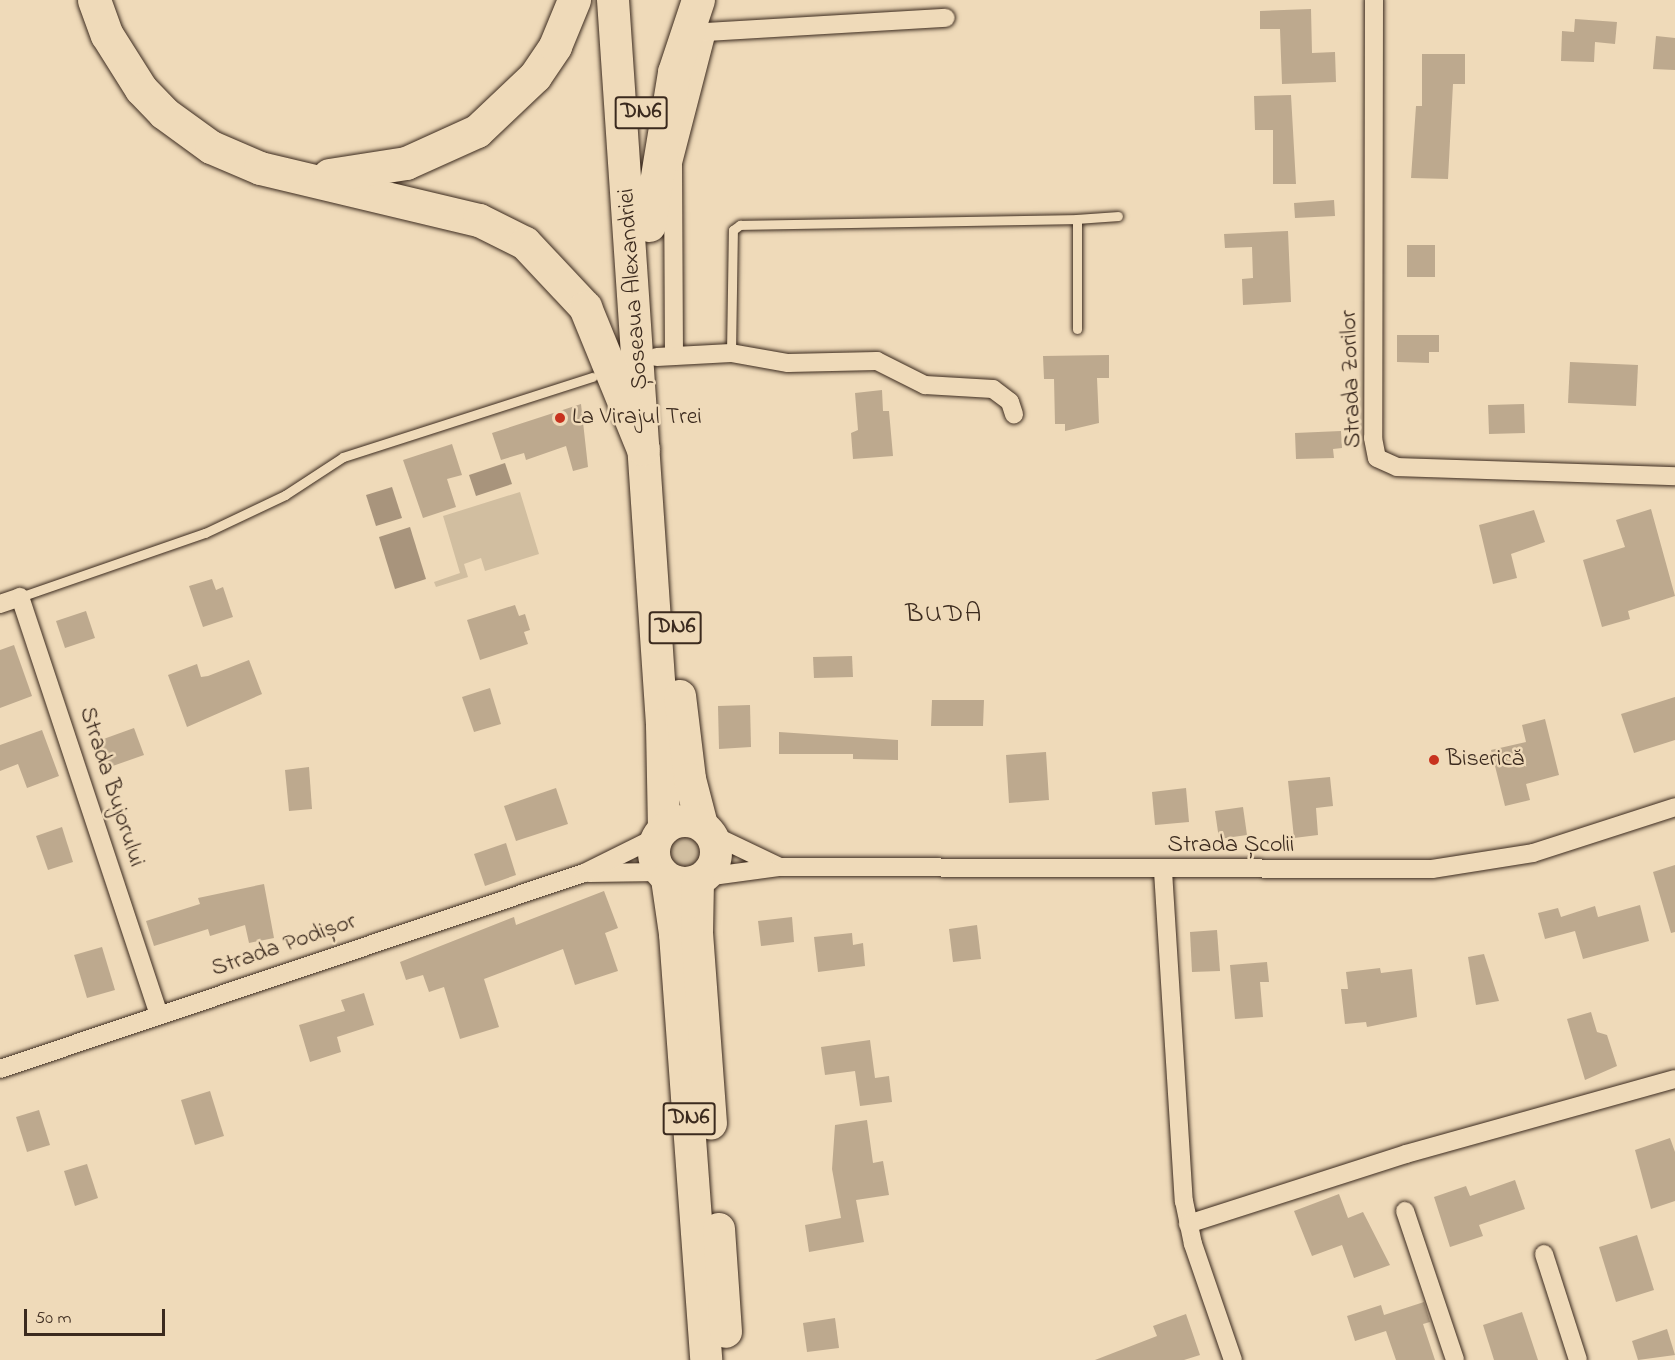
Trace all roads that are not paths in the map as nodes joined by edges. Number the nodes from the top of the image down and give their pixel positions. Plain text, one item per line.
1 (94, 0) edge
2 (574, 0) edge
3 (613, 0) edge
4 (632, 0) edge
5 (699, 0) edge
6 (1374, 0) edge
7 (946, 18) dead end
8 (291, 176) junction
9 (1118, 216) dead end
10 (1077, 219) junction
11 (649, 225) junction
12 (1077, 329) dead end
13 (731, 353) junction
14 (666, 356) junction
15 (592, 376) dead end
16 (1014, 414) dead end
17 (643, 449) junction
18 (1675, 476) edge
19 (20, 597) junction
20 (0, 604) edge
21 (1675, 807) edge
22 (706, 830) junction
23 (661, 833) junction
24 (780, 867) junction
25 (1163, 871) junction
26 (584, 873) junction
27 (663, 875) junction
28 (701, 879) junction
29 (159, 1014) junction
30 (0, 1069) edge
31 (1675, 1079) edge
32 (1405, 1211) dead end
33 (1188, 1224) junction
34 (1544, 1254) dead end
35 (706, 1360) edge
36 (728, 1360) edge
37 (1233, 1360) edge
38 (1455, 1360) edge
39 (1578, 1360) edge

1 - 8 highway
2 - 8 highway
3 - 17 highway, Șoseaua Alexandriei / DN6
4 - 11 highway, Șoseaua Alexandriei / DN6
5 - 11 highway
6 - 18 street, Strada Zorilor
7 - 14 street
8 - 17 highway
9 - 10 lane
10 - 12 lane
10 - 13 lane
11 - 14 highway, Șoseaua Alexandriei / DN6
13 - 14 street
13 - 16 street
14 - 22 highway, Șoseaua Alexandriei / DN6
15 - 19 lane
17 - 23 highway, Șoseaua Alexandriei / DN6
19 - 20 street
19 - 29 street, Strada Bujorului
21 - 25 street, Strada Școlii
22 - 23 highway
22 - 24 street, Strada Școlii
22 - 28 highway, Șoseaua Alexandriei / DN6
23 - 26 street, Strada Podișor
23 - 27 highway, Șoseaua Alexandriei / DN6
24 - 25 street, Strada Școlii
24 - 28 street, Strada Școlii
25 - 33 street
26 - 27 street, Strada Podișor
26 - 29 street, Strada Podișor
27 - 28 highway
27 - 35 highway, Șoseaua Alexandriei / DN6
28 - 36 highway, Șoseaua Alexandriei / DN6
29 - 30 street, Strada Podișor
31 - 33 street
32 - 38 street
33 - 37 street
34 - 39 street

